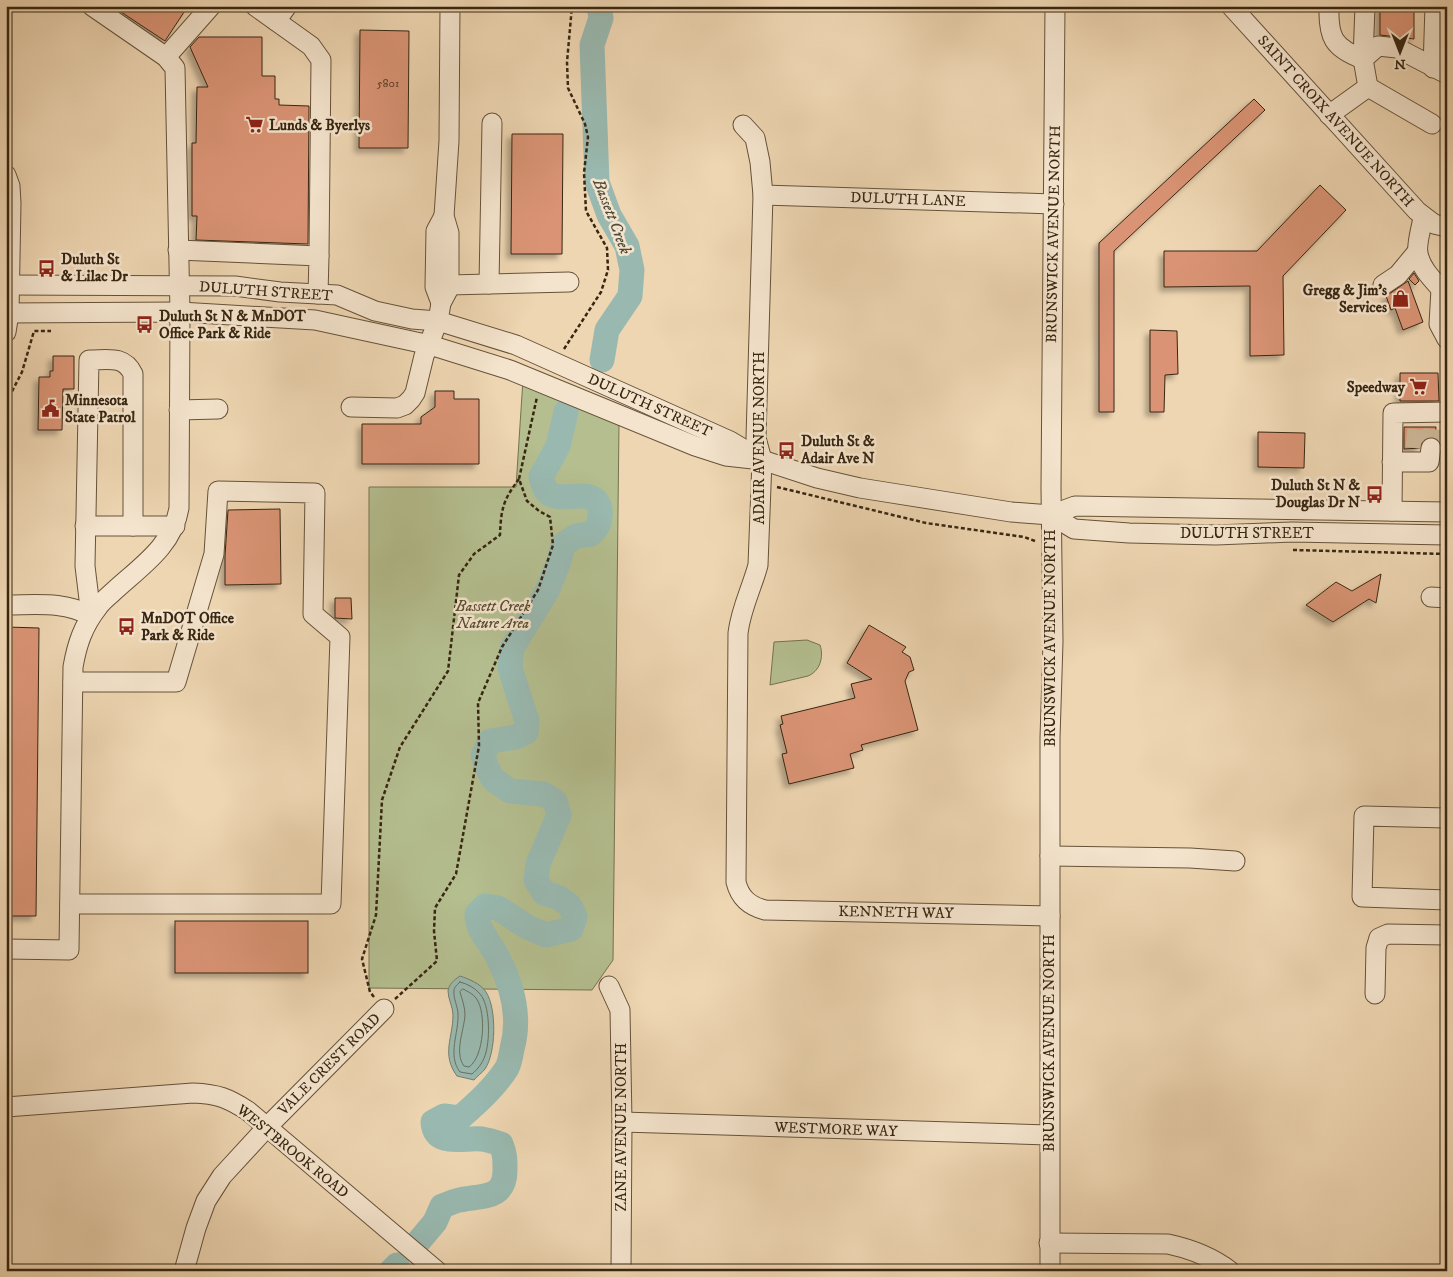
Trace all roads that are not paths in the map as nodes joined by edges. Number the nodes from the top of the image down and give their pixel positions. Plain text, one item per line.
1 (92, 6) edge
2 (211, 6) edge
3 (255, 6) edge
4 (450, 6) edge
5 (1055, 6) edge
6 (1231, 6) edge
7 (1329, 6) edge
8 (1365, 6) edge
9 (1435, 6) edge
10 (282, 14) edge
11 (166, 57) junction
12 (1363, 59) junction
13 (1440, 71) edge
14 (1368, 87) junction
15 (1329, 115) junction
16 (492, 123) dead end
17 (743, 124) dead end
18 (1432, 124) dead end
19 (6, 175) edge
20 (763, 194) junction
21 (1054, 204) junction
22 (444, 216) junction
23 (1423, 217) junction
24 (1447, 227) edge
25 (178, 250) junction
26 (1417, 252) junction
27 (319, 256) junction
28 (569, 282) dead end
29 (489, 284) junction
30 (8, 285) edge
31 (449, 285) junction
32 (1383, 285) dead end
33 (179, 286) junction
34 (1444, 286) edge
35 (318, 294) junction
36 (180, 312) junction
37 (440, 312) junction
38 (8, 313) edge
39 (6, 332) edge
40 (1447, 339) edge
41 (430, 345) junction
42 (351, 407) dead end
43 (218, 409) dead end
44 (179, 410) junction
45 (1430, 418) edge
46 (1420, 453) dead end
47 (762, 460) junction
48 (1392, 462) junction
49 (1392, 511) junction
50 (1447, 512) edge
51 (1051, 515) junction
52 (85, 526) junction
53 (133, 526) junction
54 (175, 526) junction
55 (1447, 535) edge
56 (6, 604) edge
57 (91, 616) junction
58 (73, 682) junction
59 (1447, 818) edge
60 (1050, 856) junction
61 (1235, 861) dead end
62 (744, 900) joint
63 (1447, 900) edge
64 (70, 904) junction
65 (1050, 916) junction
66 (1447, 935) edge
67 (6, 950) edge
68 (609, 986) dead end
69 (1375, 994) dead end
70 (384, 1009) road end
71 (6, 1107) edge
72 (622, 1122) junction
73 (267, 1127) junction
74 (1049, 1135) junction
75 (1049, 1243) junction
76 (184, 1271) edge
77 (437, 1271) edge
78 (621, 1271) edge
79 (1050, 1271) edge
80 (1230, 1271) edge

1 - 11 street
2 - 11 street
3 - 10 street
4 - 22 street
5 - 21 street, BRUNSWICK AVENUE NORTH
6 - 15 street, SAINT CROIX AVENUE NORTH
7 - 12 street
8 - 12 street
9 - 13 street
10 - 27 street
11 - 25 street
12 - 13 street
12 - 14 street
14 - 15 street
14 - 18 street
15 - 23 street, SAINT CROIX AVENUE NORTH
16 - 29 street
17 - 20 street, ADAIR AVENUE NORTH
19 - 30 street
20 - 21 street, DULUTH LANE
20 - 47 street, ADAIR AVENUE NORTH
21 - 51 street, BRUNSWICK AVENUE NORTH
22 - 31 street
22 - 37 street
23 - 24 street, SAINT CROIX AVENUE NORTH
23 - 26 street
25 - 27 street
25 - 33 street
26 - 32 street
26 - 34 street
27 - 35 street
28 - 29 street
29 - 31 street
30 - 33 street, DULUTH STREET
30 - 38 street
31 - 37 street
33 - 35 street, DULUTH STREET
33 - 36 street
34 - 40 street
35 - 37 street, DULUTH STREET
36 - 38 street, DULUTH STREET
36 - 41 street, DULUTH STREET
36 - 44 street
37 - 41 street
37 - 47 street, DULUTH STREET
38 - 39 street
41 - 42 street
41 - 47 street, DULUTH STREET
43 - 44 street
44 - 54 street
45 - 48 street
46 - 48 street
47 - 51 street, DULUTH STREET
47 - 62 street, ADAIR AVENUE NORTH
48 - 49 street
49 - 50 street, DULUTH STREET
49 - 51 street, DULUTH STREET
51 - 55 street, DULUTH STREET
51 - 60 street, BRUNSWICK AVENUE NORTH
52 - 53 street
52 - 53 street
52 - 57 street
53 - 54 street
54 - 57 street
56 - 57 street
57 - 58 street
58 - 64 street
58 - 64 street
59 - 63 street
60 - 61 street
60 - 65 street, BRUNSWICK AVENUE NORTH
62 - 65 street, KENNETH WAY
64 - 67 street
65 - 74 street, BRUNSWICK AVENUE NORTH
66 - 69 street
68 - 72 street, ZANE AVENUE NORTH
70 - 73 street, VALE CREST ROAD
71 - 73 street, WESTBROOK ROAD
72 - 74 street, WESTMORE WAY
72 - 78 street, ZANE AVENUE NORTH
73 - 76 street, VALE CREST ROAD
73 - 77 street, WESTBROOK ROAD
74 - 75 street, BRUNSWICK AVENUE NORTH
75 - 79 street, BRUNSWICK AVENUE NORTH
75 - 80 street

